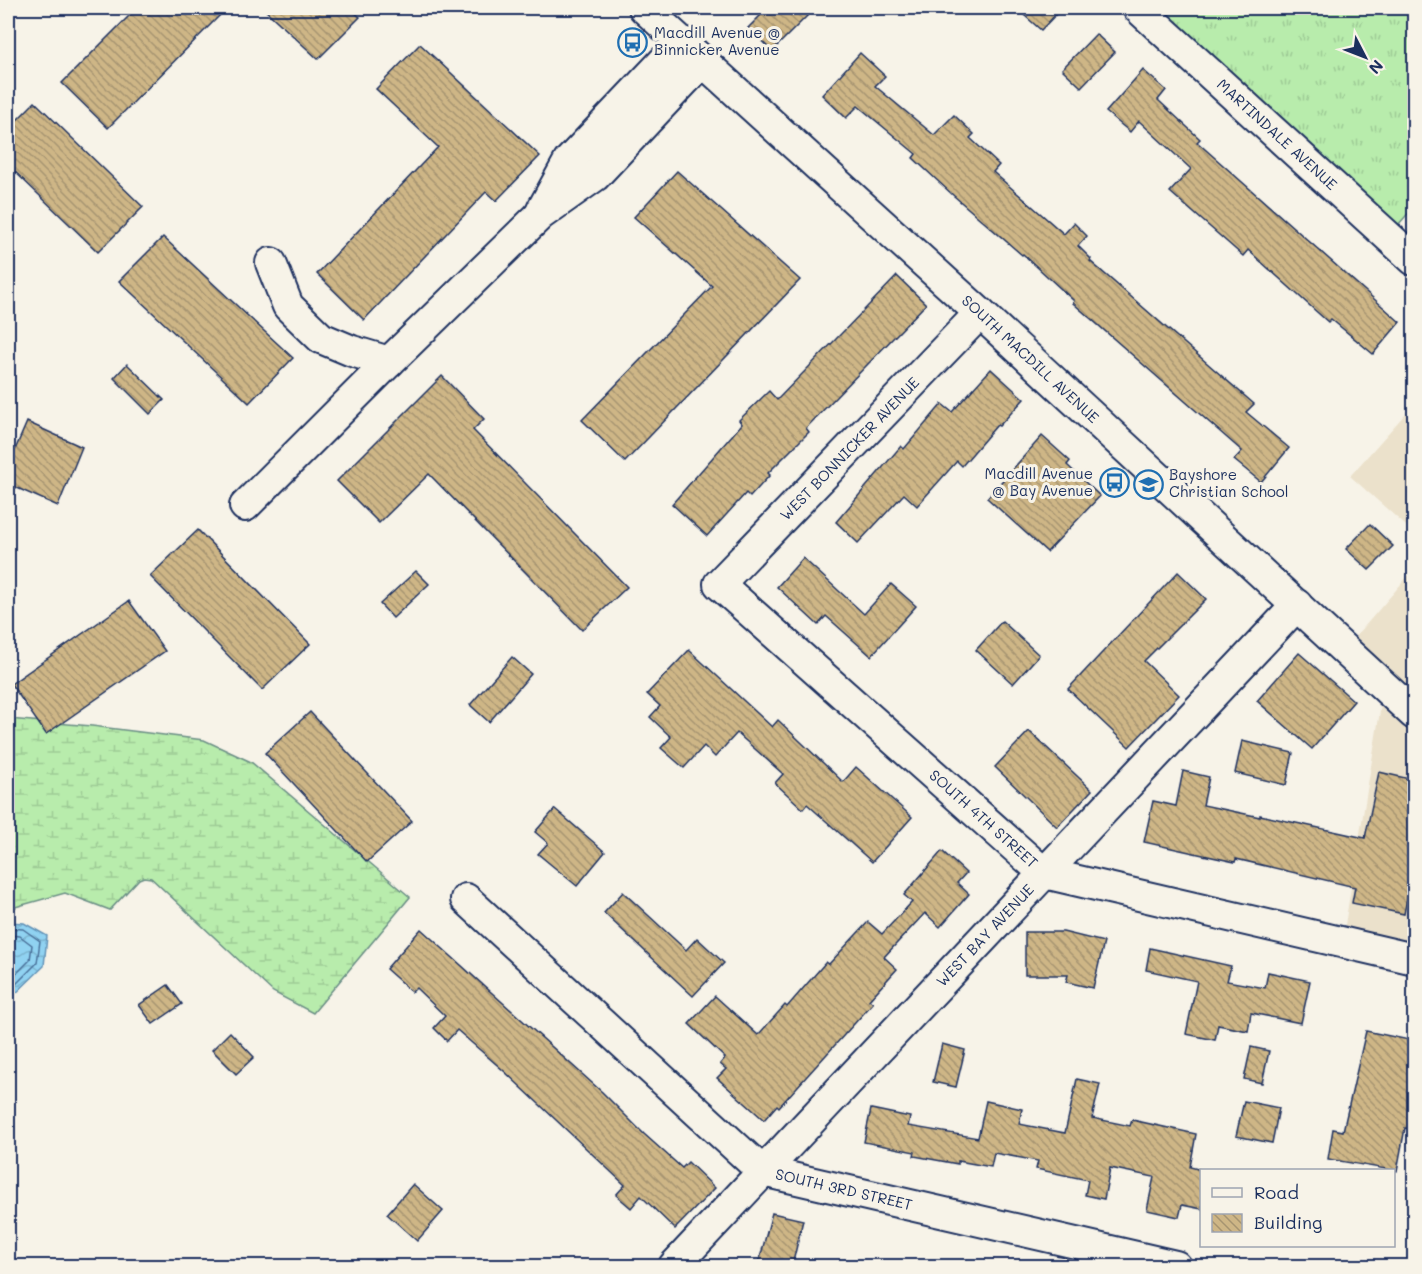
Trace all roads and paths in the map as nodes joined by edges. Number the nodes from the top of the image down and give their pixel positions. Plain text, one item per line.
1 (644, 8) edge
2 (1138, 8) edge
3 (692, 51) junction
4 (1414, 260) edge
5 (271, 263) dead end
6 (980, 313) junction
7 (389, 362) junction
8 (245, 506) dead end
9 (719, 584) joint
10 (1297, 605) junction
11 (1414, 714) edge
12 (1044, 873) junction
13 (466, 899) dead end
14 (1414, 959) edge
15 (762, 1171) junction
16 (674, 1266) edge
17 (1176, 1266) edge

1 - 3 street, SOUTH MACDILL AVENUE
2 - 4 street, MARTINDALE AVENUE
3 - 6 street, SOUTH MACDILL AVENUE
3 - 7 street
5 - 7 street
6 - 9 street, WEST BONNICKER AVENUE
6 - 10 street, SOUTH MACDILL AVENUE
7 - 8 street
9 - 12 street, SOUTH 4TH STREET
10 - 11 street, SOUTH MACDILL AVENUE
10 - 12 street, WEST BAY AVENUE
12 - 14 street, SOUTH 4TH STREET
12 - 15 street, WEST BAY AVENUE
13 - 15 street, SOUTH 3RD STREET
15 - 16 street, WEST BAY AVENUE
15 - 17 street, SOUTH 3RD STREET

